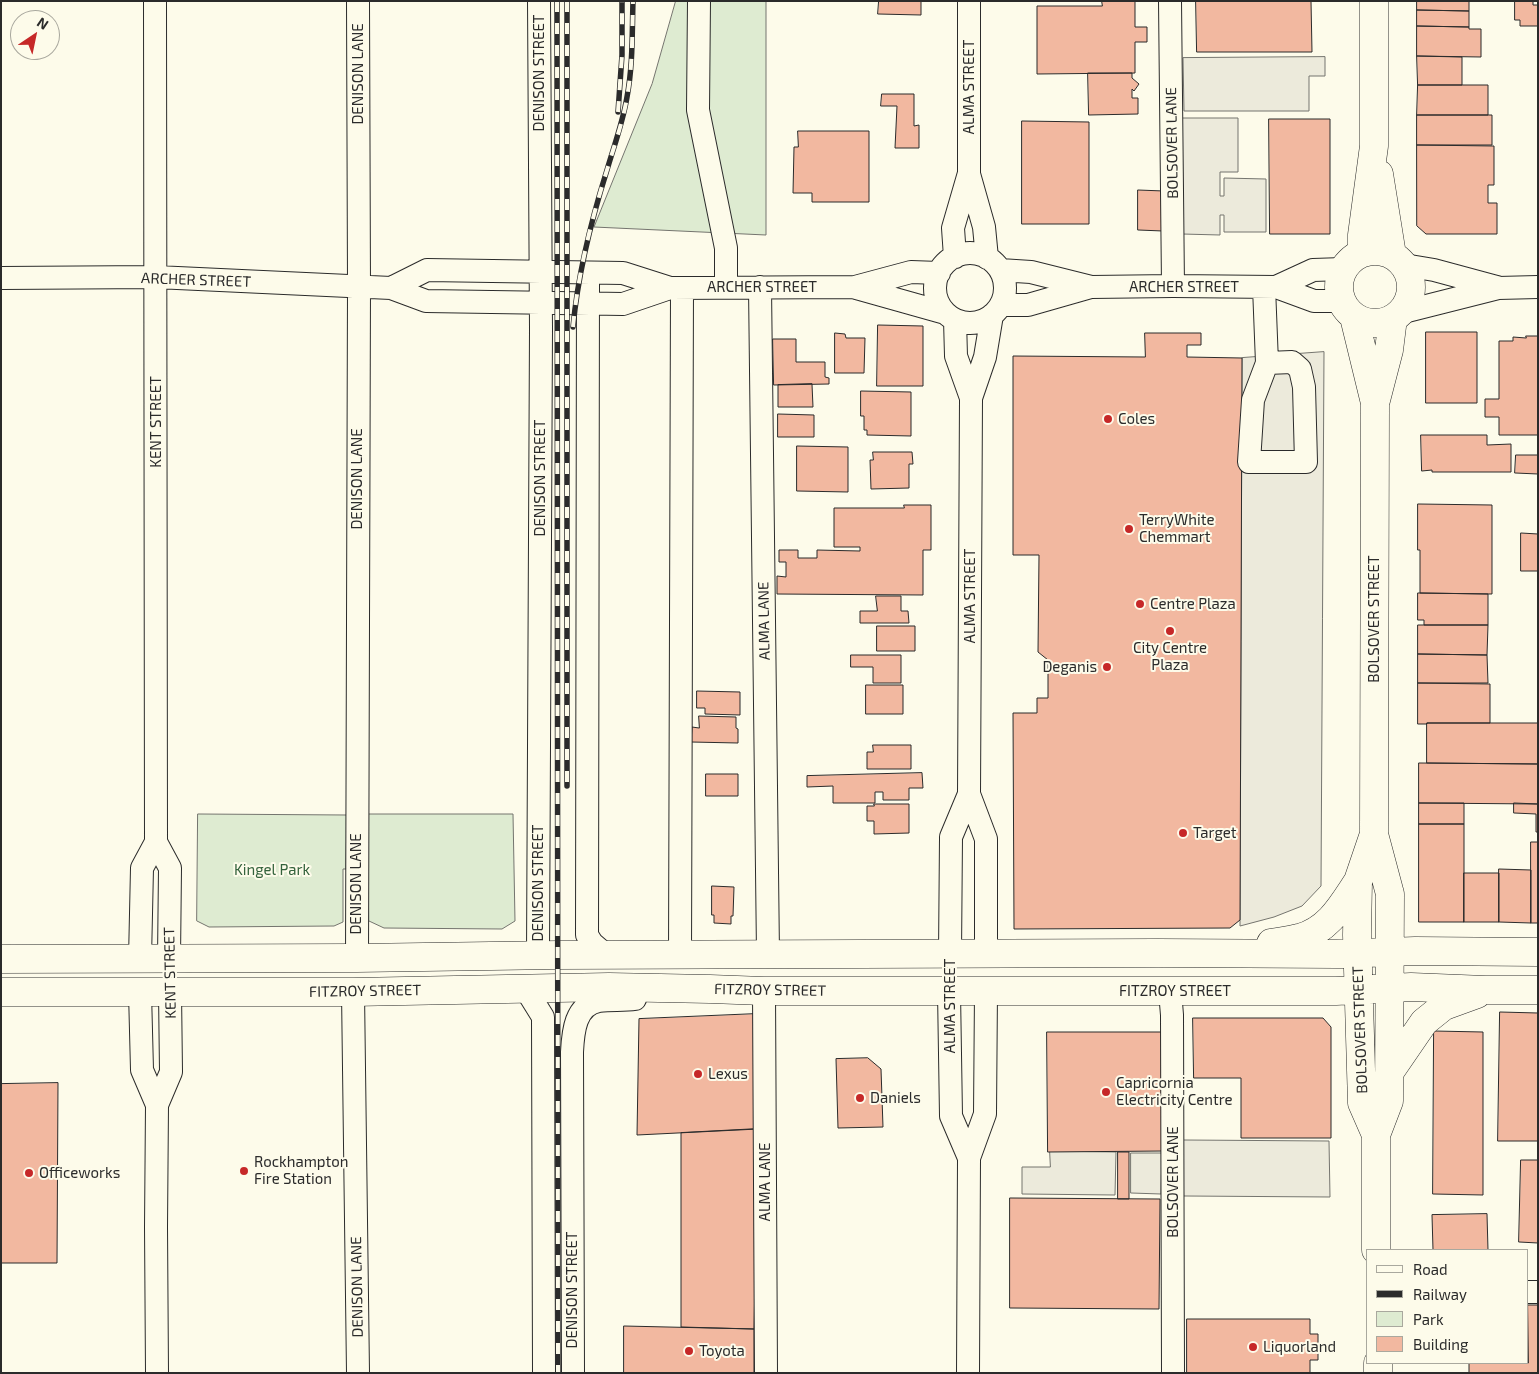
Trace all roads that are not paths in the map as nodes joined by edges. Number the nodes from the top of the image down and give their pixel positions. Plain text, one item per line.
1 (155, 1) edge
2 (358, 1) edge
3 (539, 1) edge
4 (700, 1) edge
5 (970, 1) edge
6 (1170, 1) edge
7 (1374, 1) edge
8 (1374, 146) junction
9 (969, 173) junction
10 (955, 257) junction
11 (1398, 260) junction
12 (1352, 261) junction
13 (993, 264) junction
14 (540, 272) junction
15 (588, 272) junction
16 (939, 273) junction
17 (156, 277) junction
18 (1, 278) edge
19 (1173, 286) junction
20 (359, 287) junction
21 (726, 287) junction
22 (760, 287) junction
23 (855, 287) junction
24 (1092, 287) junction
25 (1270, 287) junction
26 (1538, 287) edge
27 (391, 288) junction
28 (676, 288) junction
29 (1498, 288) junction
30 (541, 303) junction
31 (588, 303) junction
32 (1348, 309) junction
33 (996, 310) junction
34 (950, 316) junction
35 (1396, 316) junction
36 (1268, 363) junction
37 (971, 398) junction
38 (1375, 404) junction
39 (969, 796) junction
40 (1374, 834) junction
41 (156, 842) junction
42 (1358, 881) junction
43 (1390, 952) junction
44 (1538, 952) edge
45 (1221, 953) junction
46 (1358, 953) junction
47 (680, 954) junction
48 (768, 954) junction
49 (950, 954) junction
50 (986, 954) junction
51 (538, 955) junction
52 (606, 955) junction
53 (169, 958) junction
54 (357, 958) junction
55 (1, 959) edge
56 (140, 959) junction
57 (526, 988) junction
58 (710, 989) junction
59 (1390, 989) junction
60 (1358, 990) junction
61 (1485, 990) junction
62 (1538, 990) edge
63 (764, 991) junction
64 (986, 991) junction
65 (1170, 991) junction
66 (1, 992) edge
67 (140, 992) junction
68 (170, 992) junction
69 (353, 992) junction
70 (949, 992) junction
71 (1389, 1072) junction
72 (157, 1105) junction
73 (1376, 1135) junction
74 (970, 1158) junction
75 (1376, 1249) edge
76 (157, 1373) edge
77 (358, 1373) edge
78 (544, 1373) edge
79 (573, 1373) edge
80 (766, 1373) edge
81 (968, 1373) edge
82 (1173, 1373) edge

1 - 17 street, KENT STREET
2 - 20 street, DENISON LANE
3 - 14 street, DENISON STREET
4 - 21 street
5 - 9 street, ALMA STREET
6 - 19 street, BOLSOVER LANE
7 - 8 main road
8 - 11 main road
8 - 12 main road
9 - 10 street, ALMA STREET
9 - 13 street, ALMA STREET
10 - 13 street
10 - 16 street
11 - 12 main road
11 - 29 street
11 - 35 main road
12 - 25 street, ARCHER STREET
12 - 32 main road
13 - 24 street, ARCHER STREET
13 - 33 street
14 - 15 street, ARCHER STREET
14 - 27 street, ARCHER STREET
14 - 30 street, DENISON STREET
15 - 28 street, ARCHER STREET
15 - 31 street
16 - 23 street, ARCHER STREET
16 - 34 street
17 - 18 street, ARCHER STREET
17 - 20 street, ARCHER STREET
17 - 41 street, KENT STREET
19 - 24 street, ARCHER STREET
19 - 25 street, ARCHER STREET
20 - 27 street, ARCHER STREET
20 - 54 street, DENISON LANE
21 - 22 street, ARCHER STREET
21 - 28 street, ARCHER STREET
22 - 23 street, ARCHER STREET
22 - 48 street, ALMA LANE
23 - 34 street, ARCHER STREET
24 - 33 street, ARCHER STREET
25 - 32 street, ARCHER STREET
25 - 36 street
26 - 29 street
27 - 30 street, ARCHER STREET
28 - 31 street, ARCHER STREET
28 - 47 street
29 - 35 street
30 - 31 street, ARCHER STREET
30 - 51 street, DENISON STREET
31 - 52 street
32 - 35 main road
32 - 38 main road, BOLSOVER STREET
33 - 34 street
33 - 37 street, ALMA STREET
34 - 37 street, ALMA STREET
35 - 38 main road, BOLSOVER STREET
36 - 36 street
37 - 39 street, ALMA STREET
38 - 40 main road, BOLSOVER STREET
39 - 49 street, ALMA STREET
39 - 50 street, ALMA STREET
40 - 42 main road, BOLSOVER STREET
40 - 43 main road, BOLSOVER STREET
41 - 53 street, KENT STREET
41 - 56 street, KENT STREET
42 - 45 main road
42 - 46 main road, BOLSOVER STREET
43 - 44 main road
43 - 46 main road
43 - 59 main road, BOLSOVER STREET
45 - 46 main road
45 - 50 main road
46 - 60 main road, BOLSOVER STREET
47 - 48 main road
47 - 52 main road
48 - 49 main road
49 - 50 main road
49 - 70 main road, ALMA STREET
50 - 64 main road, ALMA STREET
51 - 52 main road
51 - 54 main road
53 - 54 main road
53 - 56 main road
53 - 68 main road, KENT STREET
55 - 56 main road
56 - 67 main road, KENT STREET
57 - 58 main road, FITZROY STREET
57 - 69 main road, FITZROY STREET
57 - 78 street, DENISON STREET
58 - 63 main road, FITZROY STREET
58 - 79 street, DENISON STREET
59 - 60 main road, FITZROY STREET
59 - 61 main road, FITZROY STREET
59 - 71 main road, BOLSOVER STREET
60 - 65 main road, FITZROY STREET
60 - 73 main road, BOLSOVER STREET
61 - 62 main road, FITZROY STREET
61 - 71 main road
63 - 70 main road, FITZROY STREET
63 - 80 street, ALMA LANE
64 - 65 main road, FITZROY STREET
64 - 70 main road, FITZROY STREET
64 - 74 street, ALMA STREET
65 - 82 street, BOLSOVER LANE
66 - 67 main road, FITZROY STREET
67 - 68 main road, FITZROY STREET
67 - 72 street, KENT STREET
68 - 69 main road, FITZROY STREET
68 - 72 street, KENT STREET
69 - 77 street, DENISON LANE
70 - 74 street, ALMA STREET
71 - 73 main road, BOLSOVER STREET
72 - 76 street, KENT STREET
73 - 75 main road, BOLSOVER STREET
74 - 81 street, ALMA STREET

